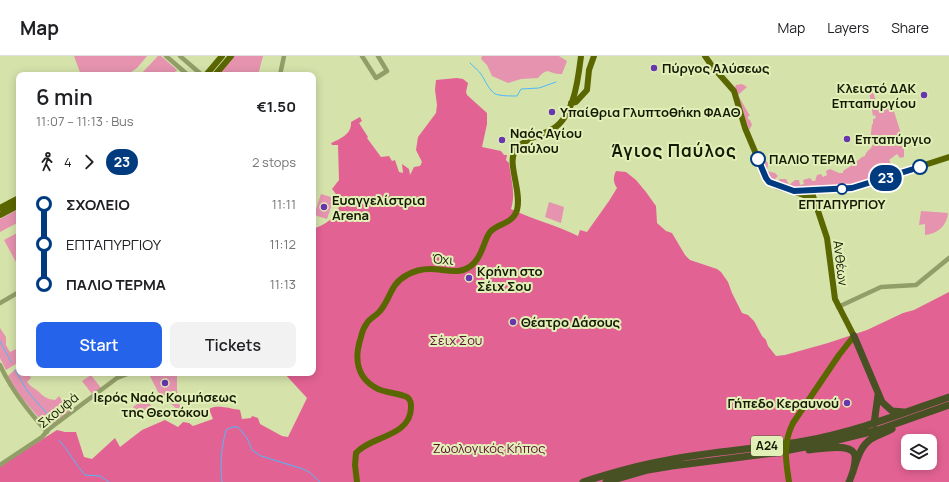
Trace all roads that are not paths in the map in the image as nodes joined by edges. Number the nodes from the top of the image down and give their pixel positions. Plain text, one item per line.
1 (166, 56) edge
2 (180, 56) edge
3 (222, 56) edge
4 (230, 56) edge
5 (284, 56) edge
6 (362, 56) edge
7 (378, 56) edge
8 (581, 56) edge
9 (594, 56) edge
10 (706, 56) edge
11 (185, 72) edge
12 (199, 72) edge
13 (209, 72) edge
14 (217, 72) edge
15 (281, 72) edge
16 (576, 87) junction
17 (584, 94) junction
18 (571, 103) junction
19 (949, 157) edge
20 (949, 162) edge
21 (796, 191) junction
22 (812, 191) junction
23 (16, 200) edge
24 (817, 206) junction
25 (16, 207) edge
26 (0, 208) edge
27 (0, 215) edge
28 (949, 258) edge
29 (16, 295) edge
30 (0, 303) edge
31 (838, 307) junction
32 (854, 336) junction
33 (0, 365) edge
34 (122, 376) edge
35 (878, 394) junction
36 (949, 397) edge
37 (927, 405) junction
38 (949, 405) edge
39 (904, 421) junction
40 (874, 424) junction
41 (47, 432) junction
42 (787, 450) junction
43 (0, 465) edge
44 (853, 472) junction
45 (357, 482) edge
46 (583, 482) edge
47 (606, 482) edge
48 (789, 482) edge
49 (849, 482) edge

1 - 11 street
2 - 12 street
3 - 13 main road
4 - 14 main road
5 - 15 street
6 - 7 street
8 - 16 main road
9 - 17 main road
10 - 21 main road
16 - 17 main road
16 - 18 main road
17 - 18 main road, Όχι
18 - 45 main road, Όχι
19 - 22 main road
20 - 22 main road
21 - 22 main road
21 - 24 main road
22 - 24 main road, Ανθέων
23 - 26 main road
24 - 31 main road, Ανθέων
25 - 27 main road
28 - 31 street
29 - 30 street
31 - 32 main road, Ανθέων
32 - 35 highway
32 - 48 main road, bridge
33 - 41 street
34 - 41 street, Σκουφά
35 - 37 highway
35 - 40 highway
36 - 37 highway, Α24
37 - 40 highway, Α24
38 - 39 highway, Α24
39 - 42 highway, Α24
39 - 44 highway
40 - 46 highway, Α24
41 - 43 street, Σκουφά
42 - 44 highway
42 - 47 highway, Α24
44 - 49 highway

